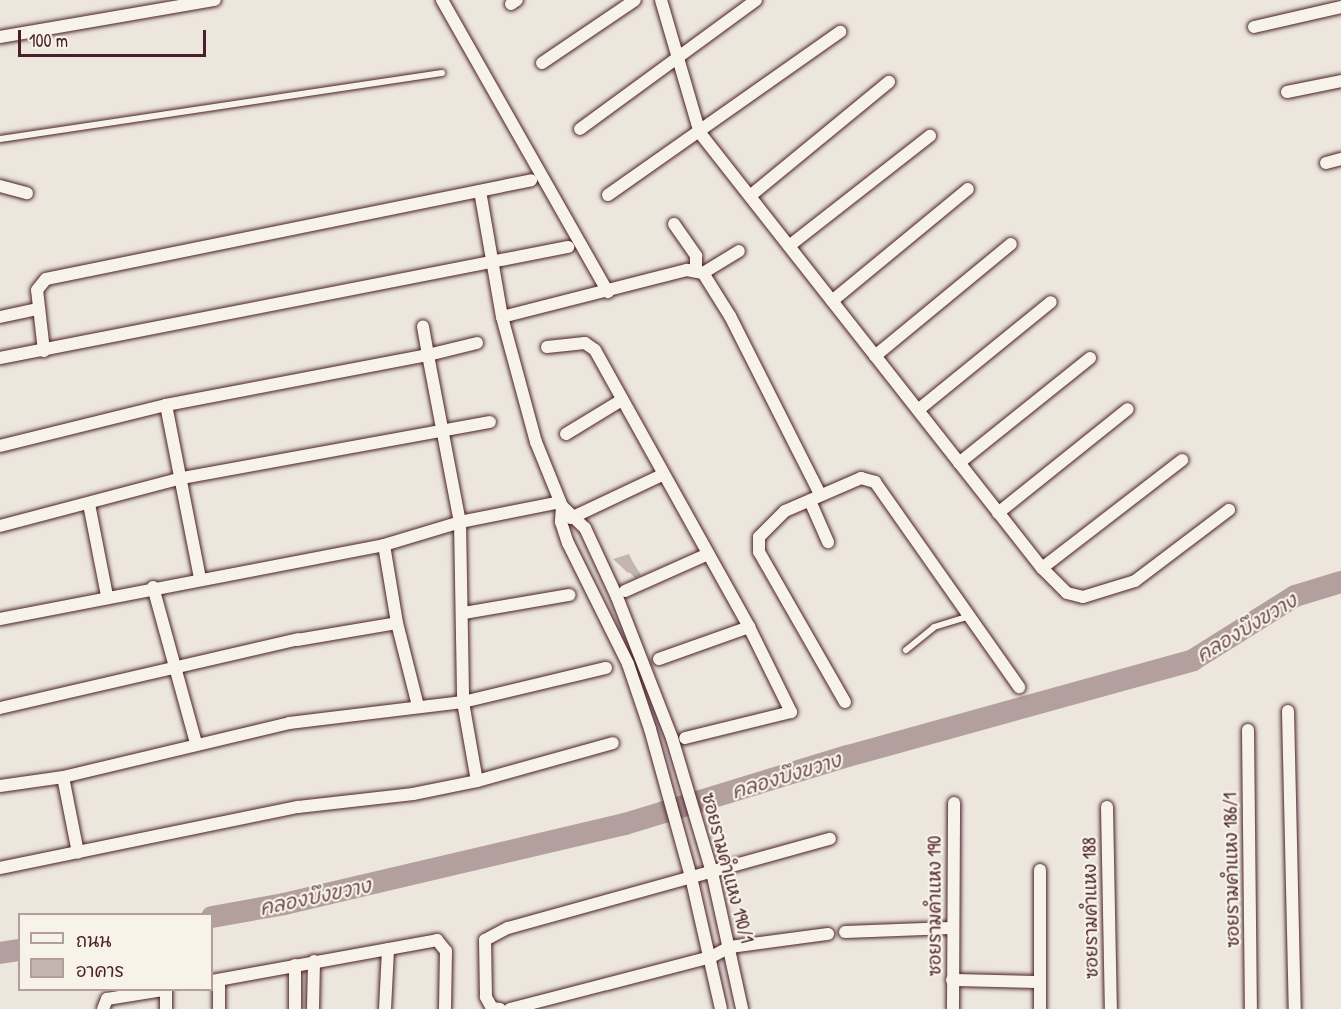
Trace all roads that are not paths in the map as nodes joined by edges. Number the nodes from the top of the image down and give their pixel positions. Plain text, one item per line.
1 (215, 0) edge
2 (442, 0) edge
3 (635, 0) edge
4 (661, 0) edge
5 (756, 0) edge
6 (1341, 7) edge
7 (1254, 27) dead end
8 (840, 32) dead end
9 (0, 38) edge
10 (676, 59) junction
11 (542, 63) dead end
12 (442, 73) dead end
13 (1341, 81) edge
14 (890, 82) dead end
15 (1287, 92) dead end
16 (579, 129) dead end
17 (700, 133) junction
18 (930, 136) dead end
19 (0, 139) edge
20 (1341, 159) edge
21 (1326, 162) dead end
22 (531, 180) dead end
23 (0, 186) edge
24 (968, 189) dead end
25 (480, 191) junction
26 (27, 193) dead end
27 (608, 195) dead end
28 (750, 196) junction
29 (674, 224) dead end
30 (1011, 244) dead end
31 (789, 246) junction
32 (568, 247) dead end
33 (738, 251) dead end
34 (493, 263) junction
35 (699, 271) junction
36 (608, 292) junction
37 (832, 300) junction
38 (1051, 302) dead end
39 (39, 309) junction
40 (0, 317) edge
41 (502, 317) junction
42 (423, 326) dead end
43 (477, 343) dead end
44 (547, 347) dead end
45 (44, 351) junction
46 (428, 355) junction
47 (875, 356) junction
48 (1090, 357) dead end
49 (0, 358) edge
50 (622, 400) junction
51 (166, 405) junction
52 (1128, 409) dead end
53 (918, 410) junction
54 (490, 422) dead end
55 (443, 432) junction
56 (566, 434) dead end
57 (0, 446) edge
58 (1182, 460) dead end
59 (959, 463) junction
60 (662, 475) junction
61 (182, 478) junction
62 (815, 497) junction
63 (88, 504) junction
64 (561, 505) junction
65 (1229, 510) dead end
66 (998, 513) junction
67 (576, 516) junction
68 (460, 522) junction
69 (561, 522) junction
70 (0, 526) edge
71 (828, 542) dead end
72 (384, 545) junction
73 (708, 554) junction
74 (1042, 568) junction
75 (200, 579) junction
76 (153, 587) junction
77 (619, 590) junction
78 (569, 595) dead end
79 (107, 596) junction
80 (594, 597) junction
81 (464, 614) junction
82 (969, 616) junction
83 (0, 619) edge
84 (397, 623) junction
85 (749, 627) junction
86 (906, 650) dead end
87 (659, 659) dead end
88 (176, 668) junction
89 (606, 668) dead end
90 (1019, 687) dead end
91 (462, 702) junction
92 (845, 702) dead end
93 (418, 706) junction
94 (0, 708) edge
95 (1288, 711) dead end
96 (650, 729) junction
97 (1248, 730) dead end
98 (675, 734) junction
99 (196, 743) junction
100 (613, 743) dead end
101 (63, 777) junction
102 (477, 781) junction
103 (0, 786) edge
104 (954, 803) dead end
105 (1107, 807) dead end
106 (830, 839) dead end
107 (78, 853) junction
108 (0, 868) edge
109 (1040, 870) dead end
110 (712, 872) junction
111 (691, 877) junction
112 (951, 928) junction
113 (845, 932) dead end
114 (828, 934) dead end
115 (730, 948) junction
116 (388, 949) junction
117 (711, 957) junction
118 (314, 961) junction
119 (295, 965) junction
120 (215, 980) edge
121 (952, 980) junction
122 (1040, 982) junction
123 (161, 991) edge
124 (165, 991) edge
125 (105, 1004) edge
126 (166, 1009) edge
127 (219, 1009) edge
128 (295, 1009) edge
129 (313, 1009) edge
130 (386, 1009) edge
131 (445, 1009) edge
132 (501, 1009) edge
133 (510, 1009) edge
134 (721, 1009) edge
135 (742, 1009) edge
136 (954, 1009) edge
137 (1040, 1009) edge
138 (1111, 1009) edge
139 (1251, 1009) edge
140 (1295, 1009) edge

1 - 9 street
2 - 36 street
3 - 11 street
4 - 10 street
5 - 10 street
6 - 7 street
8 - 17 street
10 - 16 street
10 - 17 street
12 - 19 lane
13 - 15 street
14 - 28 street
17 - 27 street
17 - 28 street
18 - 31 street
20 - 21 street
22 - 25 street
23 - 26 street
24 - 37 street
25 - 34 street
25 - 39 street
28 - 31 street
29 - 35 street
30 - 47 street
31 - 37 street
32 - 34 street
33 - 35 street
34 - 41 street
34 - 45 street
35 - 36 street
35 - 62 street
36 - 41 street
37 - 47 street
38 - 53 street
39 - 40 street
39 - 45 street
41 - 64 street
42 - 46 street
43 - 46 street
44 - 50 street
45 - 49 street
46 - 51 street
46 - 55 street
47 - 53 street
48 - 59 street
50 - 56 street
50 - 60 street
51 - 57 street
51 - 61 street
52 - 66 street
53 - 59 street
54 - 55 street
55 - 61 street
55 - 68 street
58 - 74 street
59 - 66 street
60 - 67 street
60 - 73 street
61 - 63 street
61 - 75 street
62 - 71 street
62 - 82 street
62 - 92 street
63 - 70 street
63 - 79 street
64 - 67 street
64 - 68 street
64 - 69 street
65 - 74 street
66 - 74 street
67 - 69 street
67 - 77 street, ซอยรามคำแหง 190/1
68 - 72 street
68 - 81 street
69 - 80 street, ซอยรามคำแหง 190/1
72 - 75 street
72 - 84 street
73 - 77 street
73 - 85 street
75 - 76 street
76 - 79 street
76 - 88 street
77 - 80 street
77 - 98 street, ซอยรามคำแหง 190/1
78 - 81 street
79 - 83 street
80 - 96 street, ซอยรามคำแหง 190/1
81 - 91 street
82 - 86 lane
82 - 90 street
84 - 88 street
84 - 93 street
85 - 87 street
85 - 98 street
88 - 94 street
88 - 99 street
89 - 91 street
91 - 93 street
91 - 102 street
93 - 99 street
95 - 140 street
96 - 98 street
96 - 111 street, ซอยรามคำแหง 190/1
97 - 139 street, ซอยรามคำแหง 186/1
98 - 110 street, ซอยรามคำแหง 190/1
99 - 101 street
100 - 102 street
101 - 103 street
101 - 107 street
102 - 107 street
104 - 112 street, ซอยรามคำแหง 190
105 - 138 street, ซอยรามคำแหง 188
106 - 110 street
107 - 108 street
109 - 122 street
110 - 111 street
110 - 115 street, ซอยรามคำแหง 190/1
111 - 117 street, ซอยรามคำแหง 190/1
111 - 132 street
112 - 113 street
112 - 121 street, ซอยรามคำแหง 190
114 - 115 street
115 - 117 street
115 - 135 street, ซอยรามคำแหง 190/1
116 - 118 street
116 - 130 street
116 - 131 street
117 - 133 street
117 - 134 street, ซอยรามคำแหง 190/1
118 - 119 street
118 - 129 street
119 - 120 street
119 - 128 street
120 - 127 street
121 - 122 street
121 - 136 street, ซอยรามคำแหง 190
122 - 137 street
123 - 125 street
124 - 126 street

